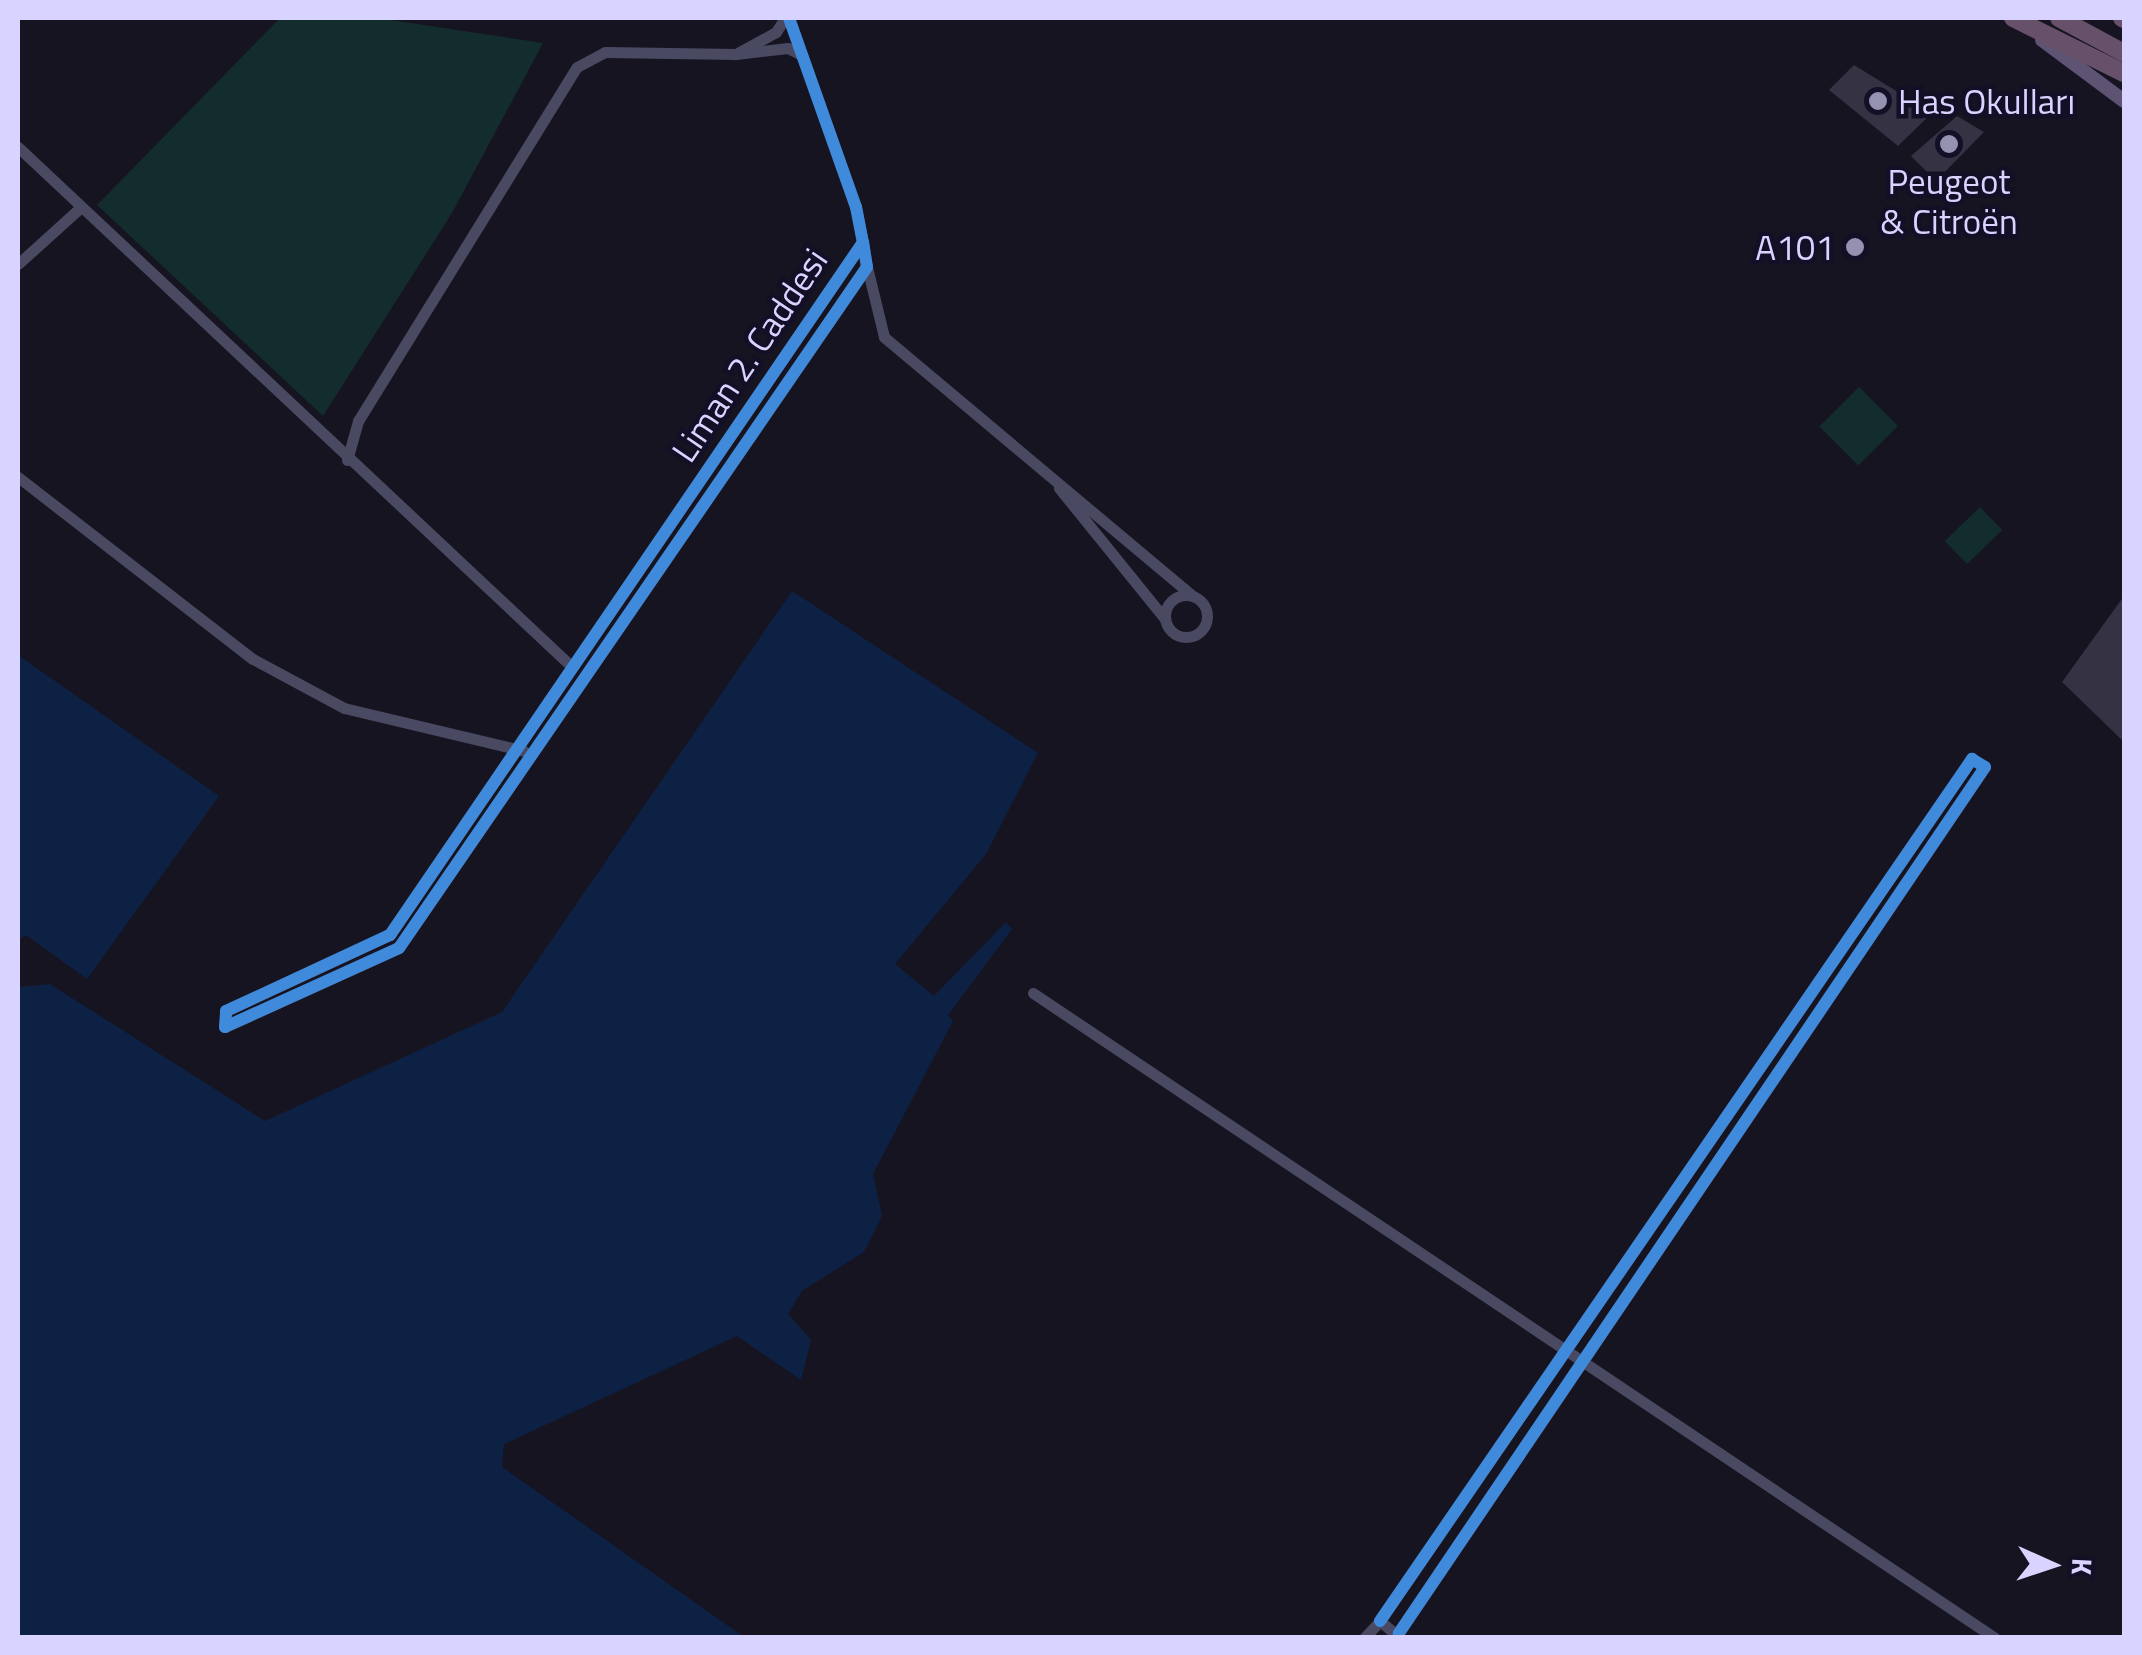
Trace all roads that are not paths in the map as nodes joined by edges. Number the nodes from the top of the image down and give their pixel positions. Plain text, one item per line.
1 (787, 18) edge
2 (2010, 18) edge
3 (2060, 18) edge
4 (2124, 53) edge
5 (736, 54) junction
6 (802, 55) junction
7 (2124, 72) edge
8 (2124, 101) edge
9 (18, 147) edge
10 (80, 208) junction
11 (863, 242) junction
12 (18, 264) edge
13 (867, 267) junction
14 (766, 383) junction
15 (782, 394) junction
16 (346, 460) junction
17 (1040, 465) junction
18 (18, 477) edge
19 (1193, 596) junction
20 (1165, 618) junction
21 (579, 654) junction
22 (595, 665) junction
23 (571, 666) junction
24 (520, 751) junction
25 (535, 753) junction
26 (1033, 993) dead end
27 (1568, 1352) junction
28 (1587, 1365) junction
29 (1496, 1461) junction
30 (1512, 1472) junction
31 (1380, 1622) junction
32 (1399, 1635) edge
33 (1364, 1638) edge
34 (1995, 1638) edge

1 - 5 street
1 - 6 street
2 - 7 highway
2 - 8 main road
3 - 4 highway
5 - 6 street
5 - 16 street
6 - 11 street
9 - 10 street
10 - 12 street
10 - 16 street
11 - 13 street, Liman 2. Caddesi
11 - 14 street, Liman 2. Caddesi
13 - 15 street, Liman 2. Caddesi
13 - 17 street
14 - 15 street
14 - 21 street, Liman 2. Caddesi
15 - 22 street, Liman 2. Caddesi
16 - 23 street
17 - 19 street
17 - 20 street
18 - 24 street
19 - 20 street
19 - 20 street
21 - 22 street
21 - 23 street, Liman 2. Caddesi
22 - 25 street, Liman 2. Caddesi
23 - 24 street, Liman 2. Caddesi
24 - 25 street
24 - 25 street, Liman 2. Caddesi
26 - 27 street
27 - 28 street
27 - 28 street
27 - 29 street
28 - 30 street
28 - 34 street
29 - 30 street
29 - 31 street
30 - 32 street
31 - 32 street
31 - 33 street

